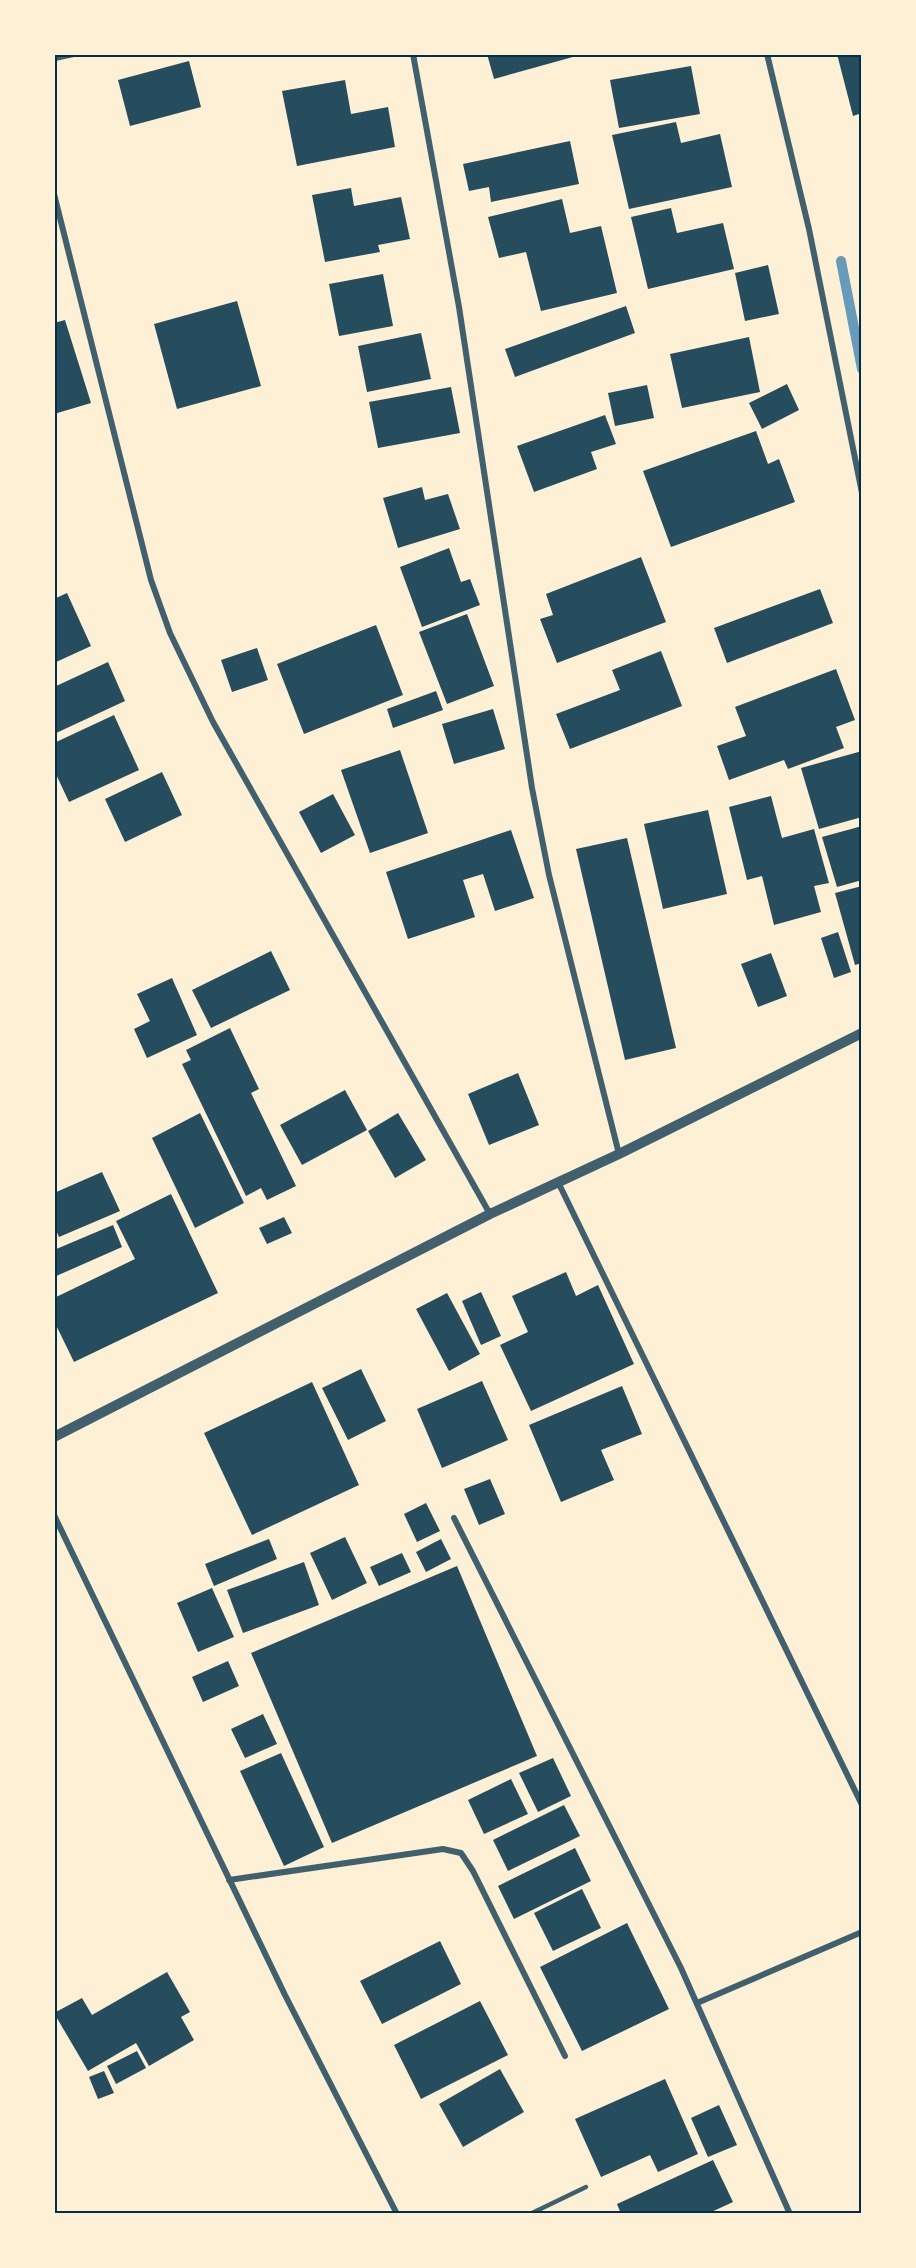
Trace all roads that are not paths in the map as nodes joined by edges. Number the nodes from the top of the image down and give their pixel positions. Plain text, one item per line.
1 (77, 54) edge
2 (413, 54) edge
3 (767, 54) edge
4 (54, 59) edge
5 (54, 194) edge
6 (862, 493) edge
7 (862, 1033) edge
8 (619, 1154) junction
9 (558, 1181) junction
10 (490, 1214) junction
11 (54, 1437) edge
12 (54, 1515) edge
13 (454, 1518) dead end
14 (862, 1805) edge
15 (230, 1880) junction
16 (862, 1932) edge
17 (697, 2003) junction
18 (565, 2056) dead end
19 (586, 2187) dead end
20 (397, 2214) edge
21 (530, 2214) edge
22 (790, 2214) edge

1 - 4 lane
2 - 8 street
3 - 6 street
5 - 10 street
7 - 8 street
8 - 9 street
9 - 10 street
9 - 14 street
10 - 11 street
12 - 15 street
13 - 17 street
15 - 18 street
15 - 20 street
16 - 17 street
17 - 22 street
19 - 21 lane

